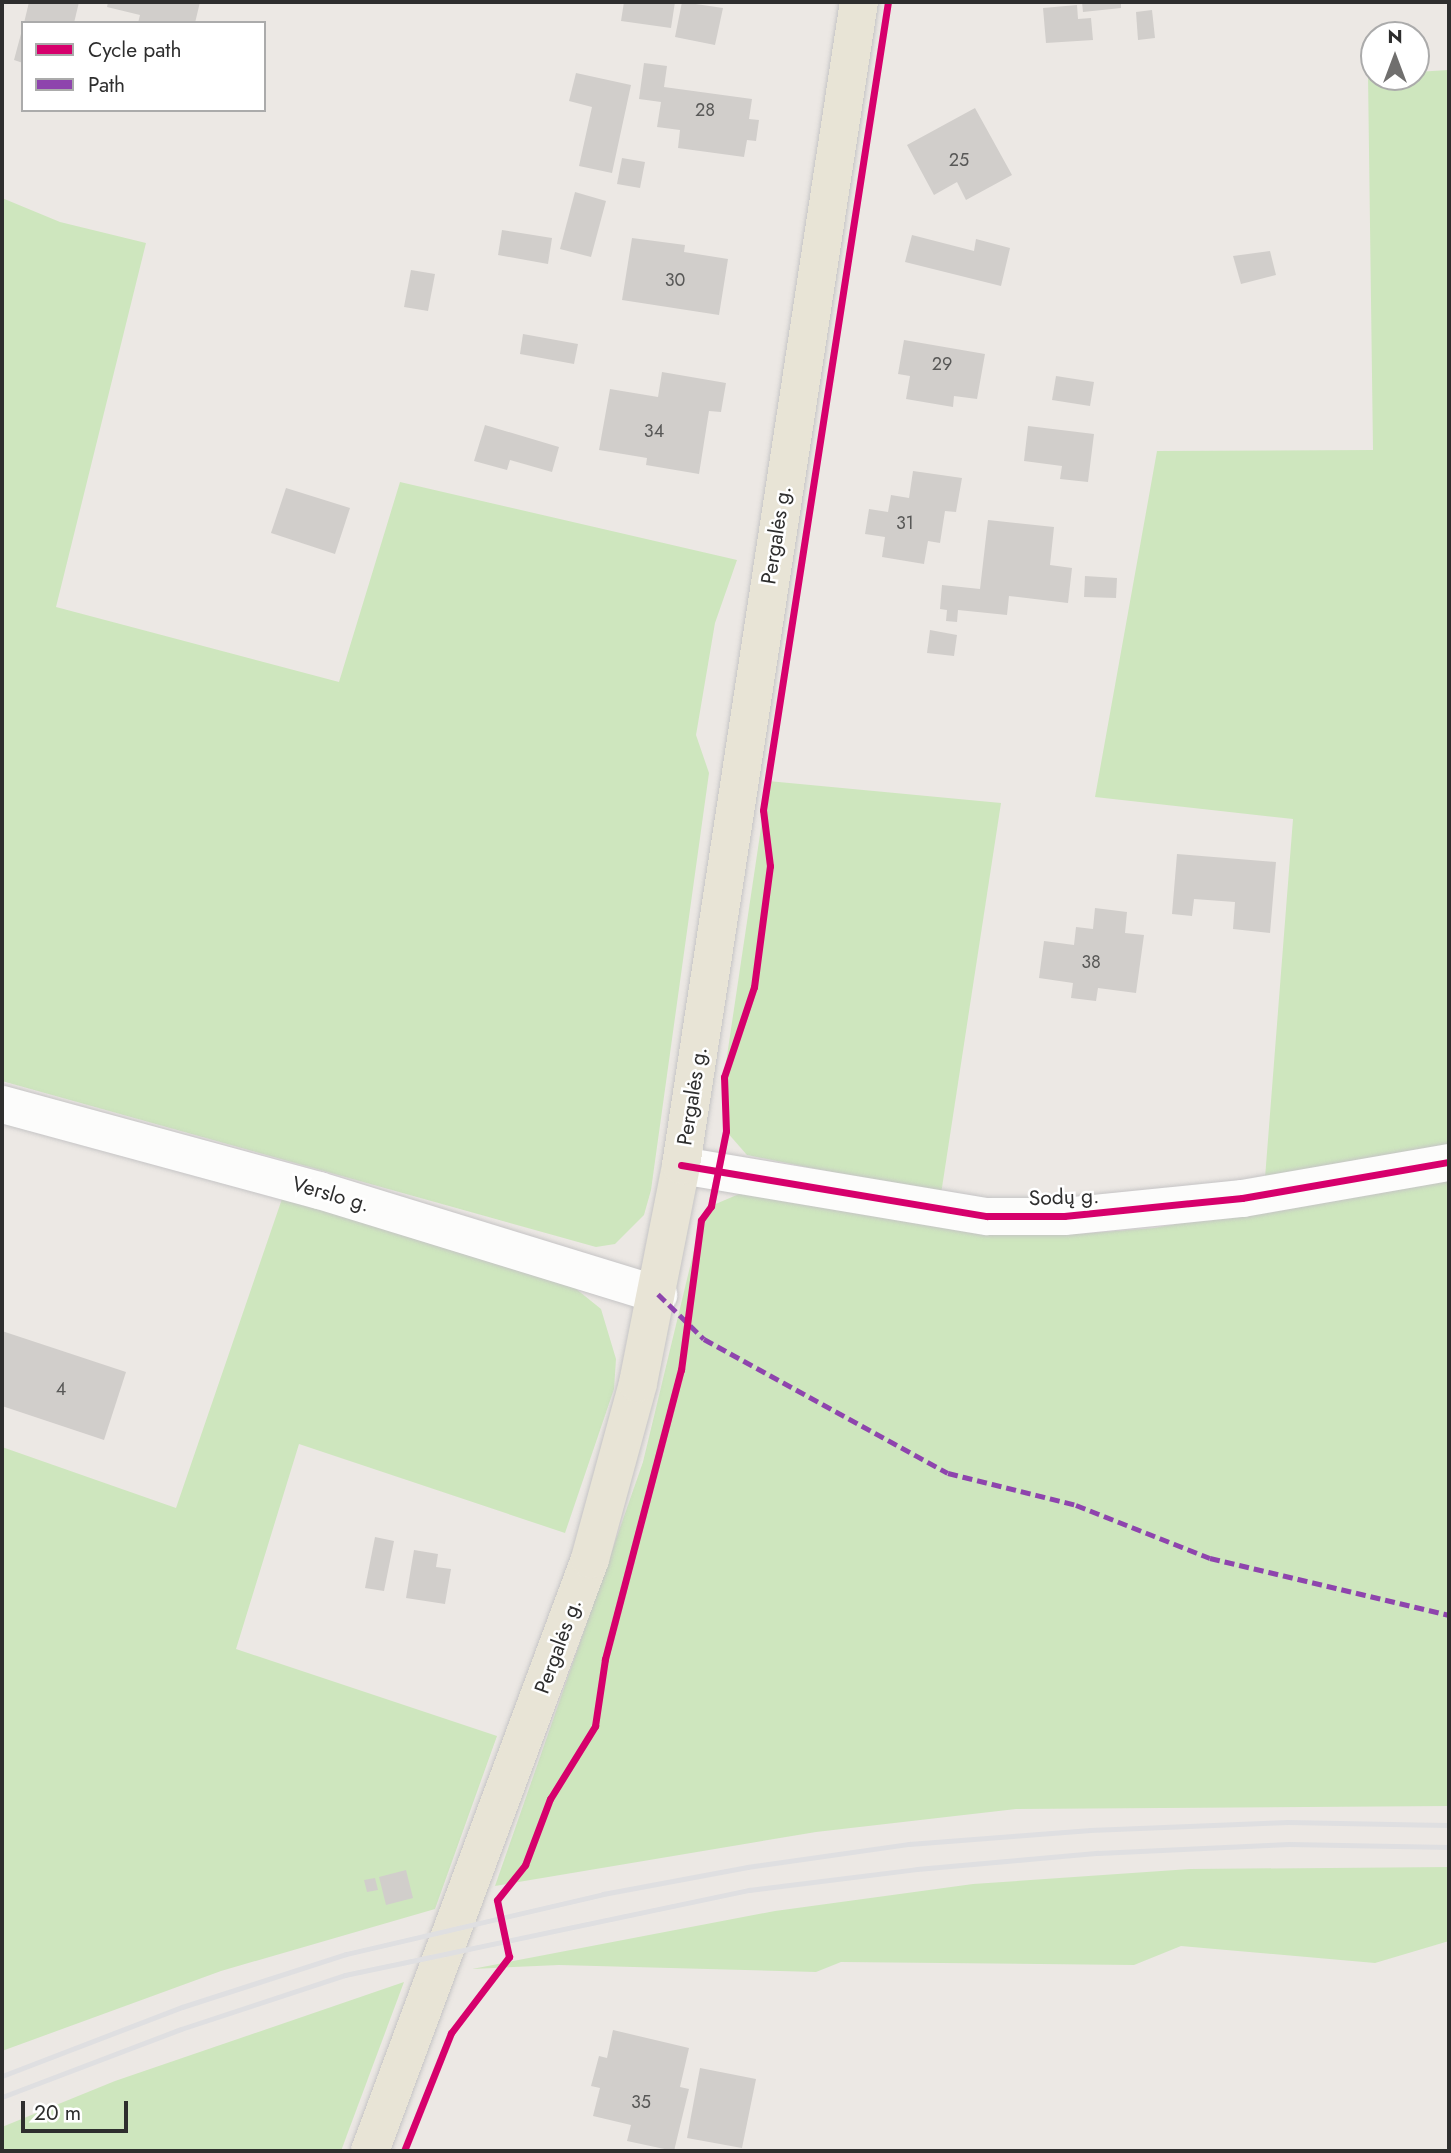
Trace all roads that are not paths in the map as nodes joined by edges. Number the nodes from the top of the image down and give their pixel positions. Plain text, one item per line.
1 (859, 2) edge
2 (2, 1104) edge
3 (1449, 1162) edge
4 (681, 1165) junction
5 (658, 1294) junction
6 (370, 2151) edge

1 - 4 main road, Pergalės g.
2 - 5 street, Verslo g.
3 - 4 street, Sodų g.
4 - 5 main road, Pergalės g.
5 - 6 main road, Pergalės g.

